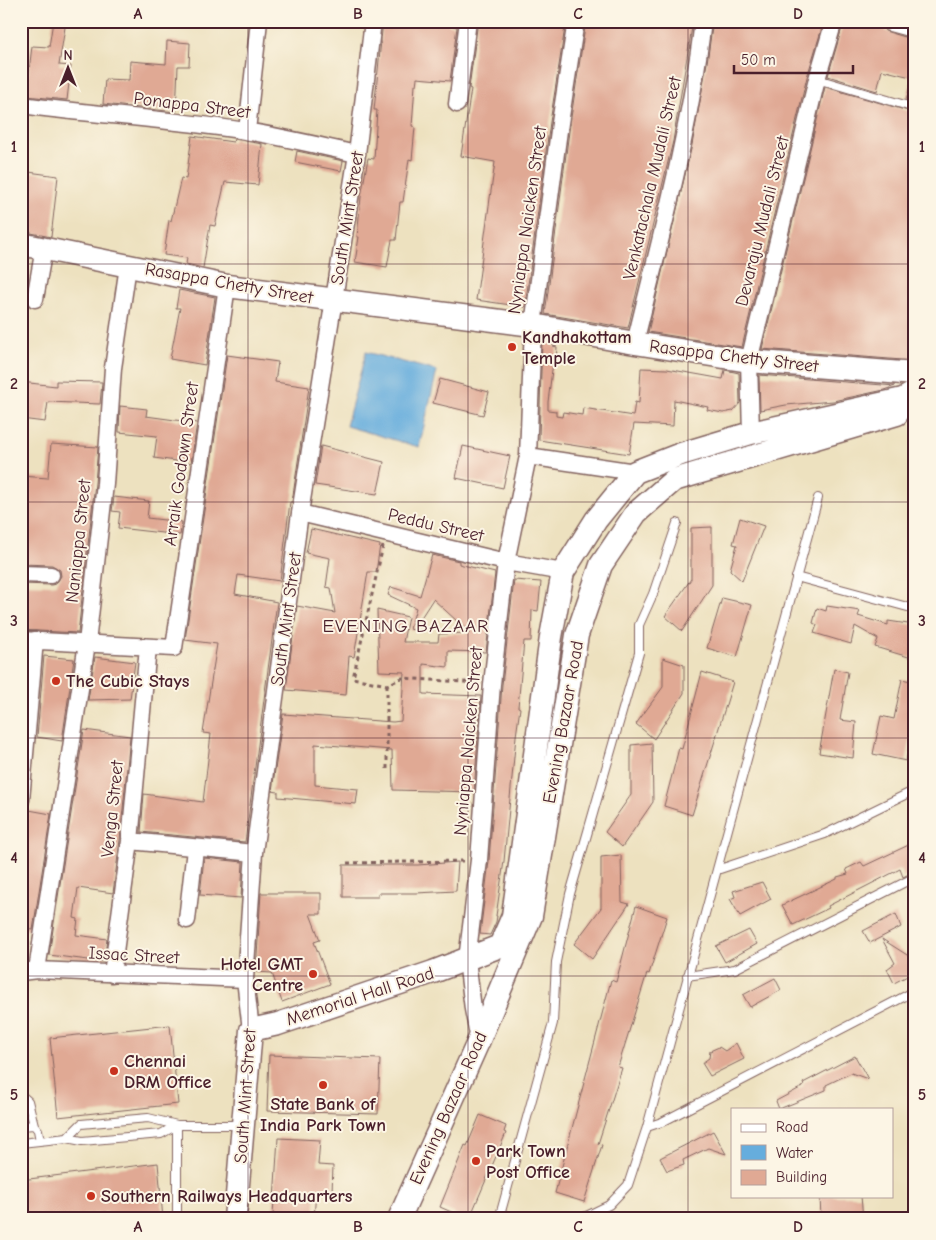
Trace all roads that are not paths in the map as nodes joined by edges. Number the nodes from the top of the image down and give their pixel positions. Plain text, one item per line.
1 (259, 21) edge
2 (372, 21) edge
3 (468, 21) edge
4 (576, 21) edge
5 (703, 21) edge
6 (834, 21) edge
7 (891, 21) edge
8 (915, 34) edge
9 (817, 78) junction
10 (457, 104) dead end
11 (21, 105) edge
12 (915, 108) edge
13 (247, 131) junction
14 (357, 154) junction
15 (21, 244) edge
16 (44, 248) junction
17 (128, 266) junction
18 (227, 286) junction
19 (35, 299) dead end
20 (334, 300) junction
21 (534, 325) junction
22 (635, 343) junction
23 (749, 360) junction
24 (915, 374) edge
25 (915, 392) edge
26 (915, 408) edge
27 (751, 433) junction
28 (528, 456) junction
29 (634, 472) junction
30 (818, 498) dead end
31 (300, 513) junction
32 (677, 524) dead end
33 (506, 562) junction
34 (562, 572) junction
35 (21, 574) edge
36 (51, 575) dead end
37 (796, 577) junction
38 (915, 609) edge
39 (28, 640) edge
40 (86, 643) junction
41 (148, 647) junction
42 (541, 716) junction
43 (563, 719) junction
44 (915, 790) edge
45 (21, 800) edge
46 (130, 841) junction
47 (194, 849) junction
48 (254, 854) junction
49 (716, 870) junction
50 (915, 877) edge
51 (187, 920) dead end
52 (500, 946) joint
53 (467, 960) junction
54 (29, 971) edge
55 (112, 974) junction
56 (688, 976) junction
57 (245, 979) junction
58 (915, 991) edge
59 (251, 1030) junction
60 (479, 1040) junction
61 (21, 1095) edge
62 (34, 1125) junction
63 (177, 1125) junction
64 (244, 1125) junction
65 (21, 1126) edge
66 (647, 1127) junction
67 (67, 1138) junction
68 (40, 1141) junction
69 (21, 1143) edge
70 (178, 1219) edge
71 (235, 1219) edge
72 (399, 1219) edge
73 (500, 1219) edge
74 (580, 1219) edge

1 - 13 street
2 - 14 street, South Mint Street
3 - 10 street
4 - 21 street, Nyniappa Naicken Street
5 - 22 street, Venkatachala Mudali Street
6 - 9 street, Devaraju Mudali Street
7 - 8 lane
9 - 12 lane
9 - 23 street, Devaraju Mudali Street
11 - 13 street, Ponappa Street
13 - 14 street, Ponappa Street
14 - 20 street, South Mint Street
15 - 16 main road, Rasappa Chetty Street
16 - 17 main road, Rasappa Chetty Street
16 - 19 street
17 - 18 main road, Rasappa Chetty Street
17 - 40 street, Naniappa Street
18 - 20 main road, Rasappa Chetty Street
18 - 41 street, Arraik Godown Street
20 - 21 main road, Rasappa Chetty Street
20 - 31 street, South Mint Street
21 - 22 main road, Rasappa Chetty Street
21 - 28 street, Nyniappa Naicken Street
22 - 23 main road, Rasappa Chetty Street
23 - 24 main road, Rasappa Chetty Street
23 - 27 street, Devaraju Mudali Street
25 - 27 main road
26 - 43 main road, Evening Bazaar Road
27 - 29 main road
28 - 29 street
28 - 33 street, Nyniappa Naicken Street
29 - 34 main road, Evening Bazaar Road
30 - 37 lane
31 - 33 street, Peddu Street
31 - 48 street, South Mint Street
32 - 73 lane
33 - 34 street, Peddu Street
33 - 53 street, Nyniappa Naicken Street
34 - 42 main road, Evening Bazaar Road
35 - 36 street
37 - 38 lane
37 - 49 lane
39 - 40 street
39 - 45 street
40 - 41 street
40 - 54 street, Naniappa Street
41 - 46 street, Venga Street
42 - 43 main road
42 - 52 main road, Evening Bazaar Road
43 - 60 main road, Evening Bazaar Road
44 - 49 lane
46 - 47 street
46 - 55 street, Venga Street
47 - 48 street
47 - 51 street
48 - 57 street, South Mint Street
49 - 56 lane
50 - 56 lane
52 - 53 main road, Memorial Hall Road
53 - 59 main road, Memorial Hall Road
53 - 60 street
54 - 55 street, Issac Street
55 - 57 street, Issac Street
56 - 66 lane
57 - 59 street, South Mint Street
58 - 66 lane
59 - 64 main road, South Mint Street
60 - 72 main road, Evening Bazaar Road
61 - 62 lane
62 - 65 lane
62 - 68 lane
63 - 64 lane
63 - 67 lane
63 - 67 lane
63 - 70 lane
64 - 71 main road, South Mint Street
66 - 74 lane
67 - 68 lane
68 - 69 lane

